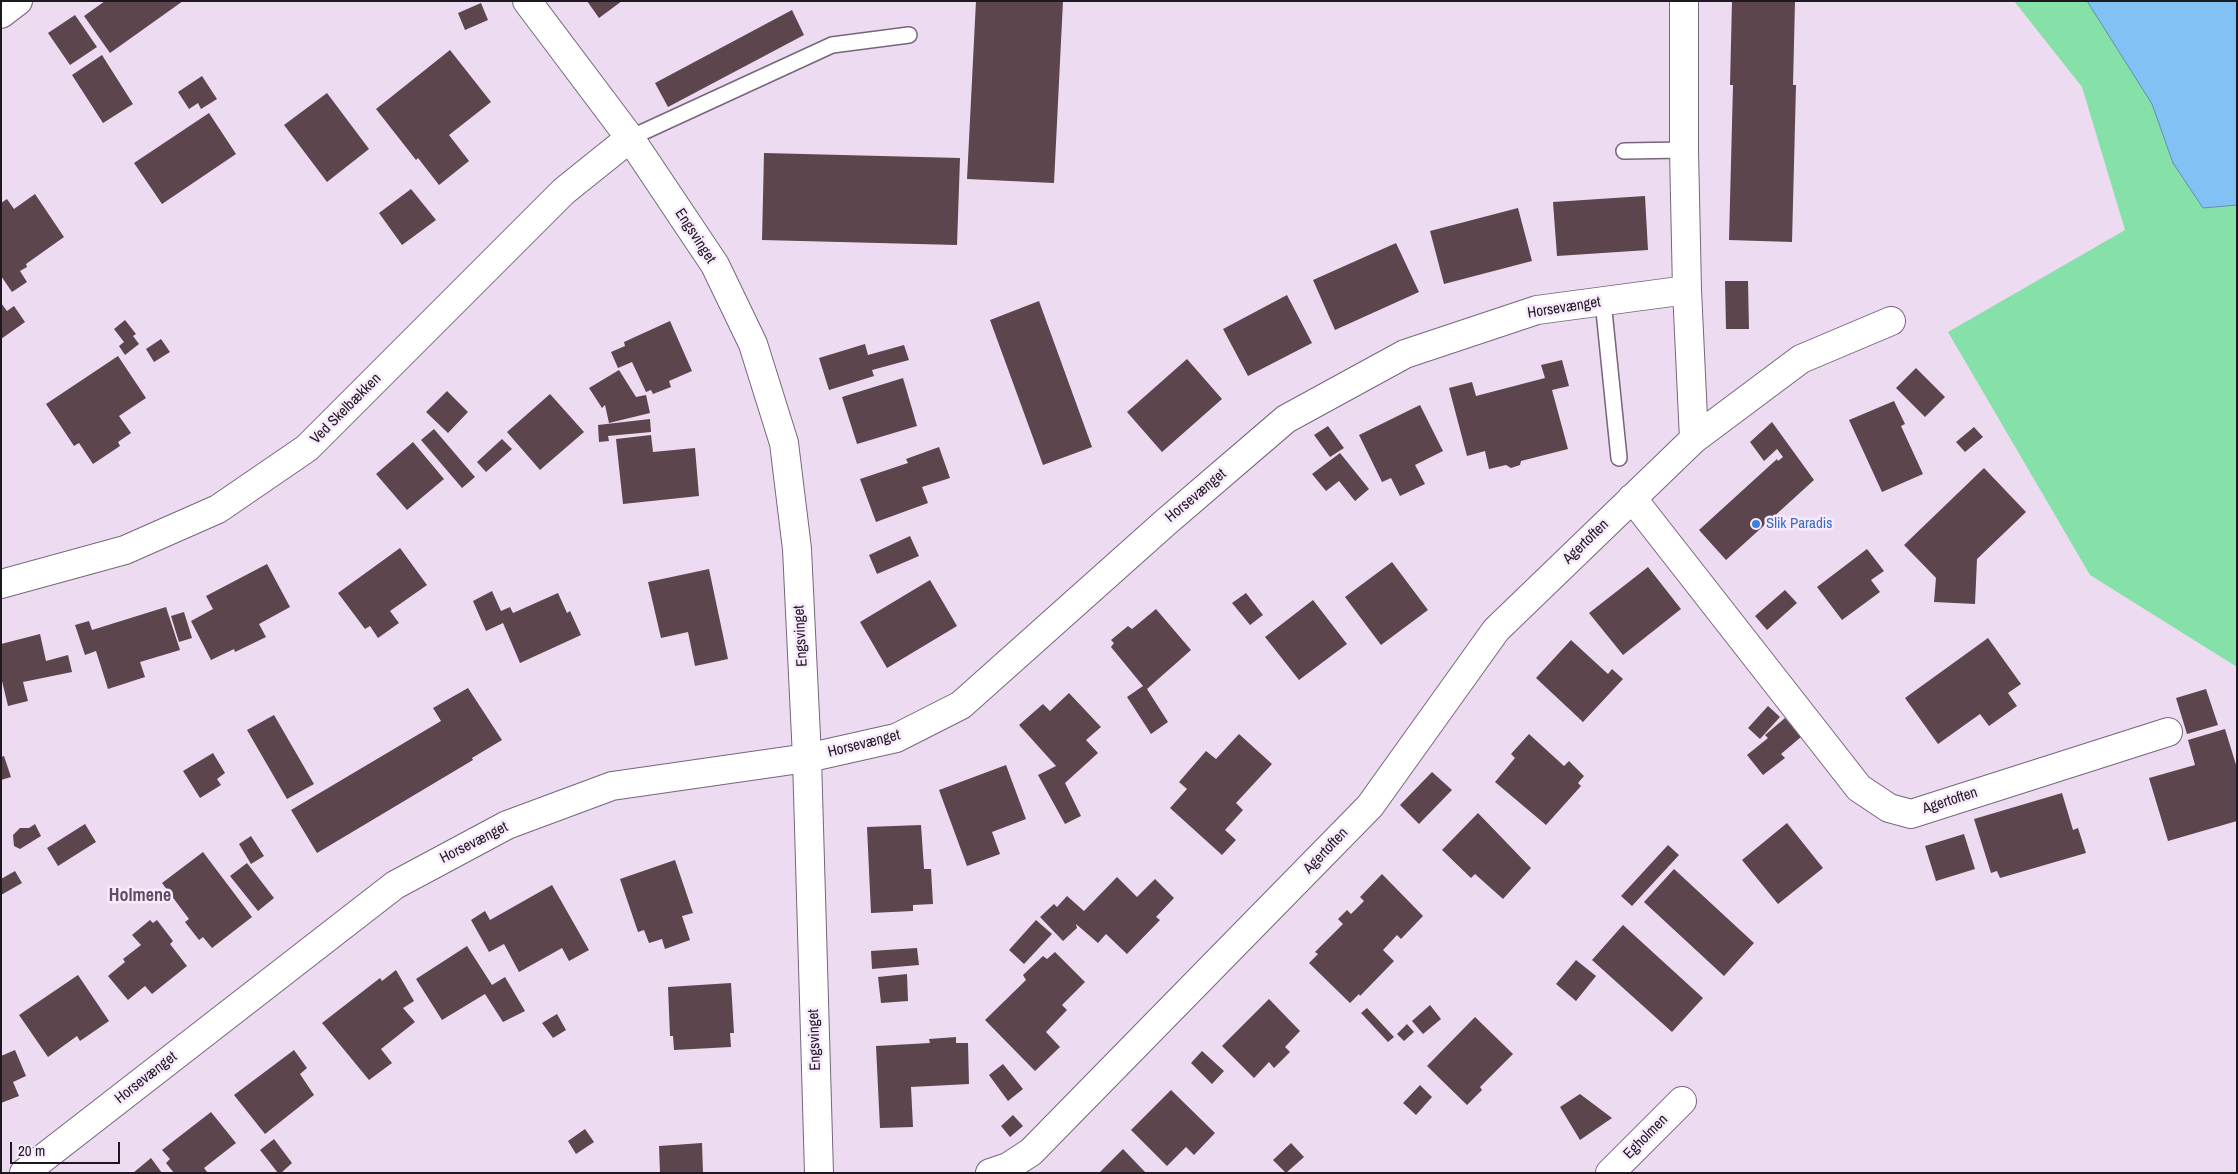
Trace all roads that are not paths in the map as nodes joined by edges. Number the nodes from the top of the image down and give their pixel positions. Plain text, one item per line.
1 (18, 1) edge
2 (527, 1) edge
3 (1684, 1) edge
4 (1, 14) edge
5 (909, 35) dead end
6 (630, 138) junction
7 (1684, 150) junction
8 (1624, 152) dead end
9 (1687, 290) junction
10 (1603, 301) junction
11 (1891, 322) dead end
12 (1694, 439) junction
13 (1619, 458) dead end
14 (1632, 498) junction
15 (1, 584) edge
16 (2168, 732) dead end
17 (807, 758) junction
18 (1682, 1101) dead end
19 (24, 1173) edge
20 (819, 1173) edge
21 (990, 1173) edge
22 (1610, 1173) edge

1 - 4 street
2 - 6 street, Engsvinget
3 - 7 street
5 - 6 lane
6 - 15 street, Ved Skelbækken
6 - 17 street, Engsvinget
7 - 8 lane
7 - 9 street
9 - 10 street, Horsevænget
9 - 12 street
10 - 13 lane
10 - 17 street, Horsevænget
11 - 12 street, Agertoften
12 - 14 street, Agertoften
14 - 16 street, Agertoften
14 - 21 street, Agertoften
17 - 19 street, Horsevænget
17 - 20 street, Engsvinget
18 - 22 street, Egholmen

